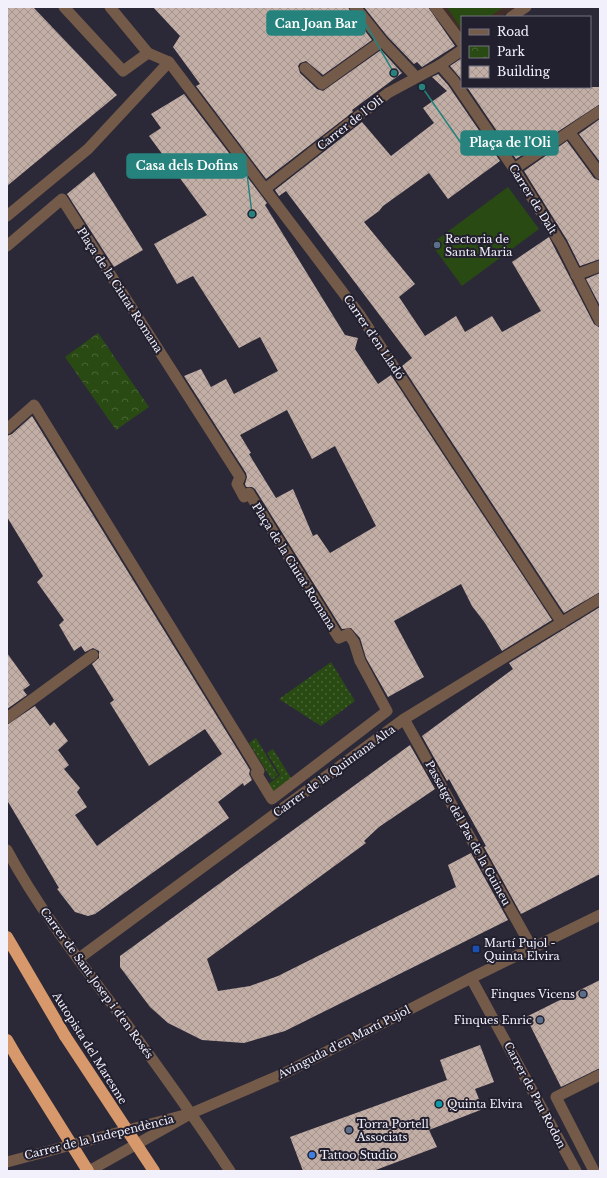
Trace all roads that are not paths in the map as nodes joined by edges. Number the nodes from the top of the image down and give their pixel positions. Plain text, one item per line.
1 (64, 7) edge
2 (110, 7) edge
3 (355, 7) edge
4 (435, 7) edge
5 (526, 7) edge
6 (512, 16) edge
7 (382, 41) junction
8 (461, 42) edge
9 (461, 51) edge
10 (148, 53) junction
11 (169, 62) junction
12 (440, 65) junction
13 (305, 68) dead end
14 (416, 77) junction
15 (600, 111) edge
16 (570, 133) junction
17 (514, 169) junction
18 (600, 174) edge
19 (265, 188) junction
20 (7, 216) edge
21 (7, 246) edge
22 (600, 266) edge
23 (576, 275) junction
24 (600, 321) edge
25 (7, 429) edge
26 (600, 599) edge
27 (562, 623) junction
28 (93, 655) dead end
29 (7, 718) edge
30 (404, 719) junction
31 (7, 850) edge
32 (600, 915) edge
33 (7, 938) edge
34 (532, 948) junction
35 (78, 959) junction
36 (471, 978) junction
37 (7, 1040) edge
38 (600, 1075) edge
39 (192, 1113) junction
40 (7, 1162) edge
41 (88, 1171) edge
42 (154, 1171) edge
43 (230, 1171) edge
44 (576, 1171) edge
45 (594, 1171) edge

1 - 10 street
2 - 10 street
3 - 7 street
4 - 8 street
5 - 6 street
7 - 13 street
7 - 14 street
9 - 12 street, Carrer de l'Oli
10 - 11 street
11 - 19 street, Carrer d'en Lladó
11 - 20 street
12 - 14 street, Carrer de l'Oli
12 - 17 street, Carrer de Dalt
14 - 19 street, Carrer de l'Oli
15 - 16 street
16 - 17 street
16 - 18 street
17 - 23 street, Carrer de Dalt
19 - 27 street, Carrer d'en Lladó
21 - 25 street, Plaça de la Ciutat Romana
22 - 23 street
23 - 24 street, Carrer de Dalt
26 - 27 street, Carrer de la Quintana Alta
27 - 30 street, Carrer de la Quintana Alta
28 - 29 street
30 - 34 street, Passatge del Pas de la Guineu
30 - 35 street, Carrer de la Quintana Alta
31 - 35 street, Carrer de Sant Josep i d'en Rosés
32 - 34 street, Avinguda d'en Martí Pujol
33 - 42 highway, Autopista del Maresme, bridge
34 - 36 street, Avinguda d'en Martí Pujol
35 - 39 street, Carrer de Sant Josep i d'en Rosés
36 - 39 street, Avinguda d'en Martí Pujol
36 - 44 street, Carrer de Pau Rodon
37 - 41 highway, bridge
38 - 45 street
39 - 40 street, Carrer de la Independència
39 - 41 street, Avinguda d'en Martí Pujol
39 - 43 street, Carrer de Sant Josep i d'en Rosés

